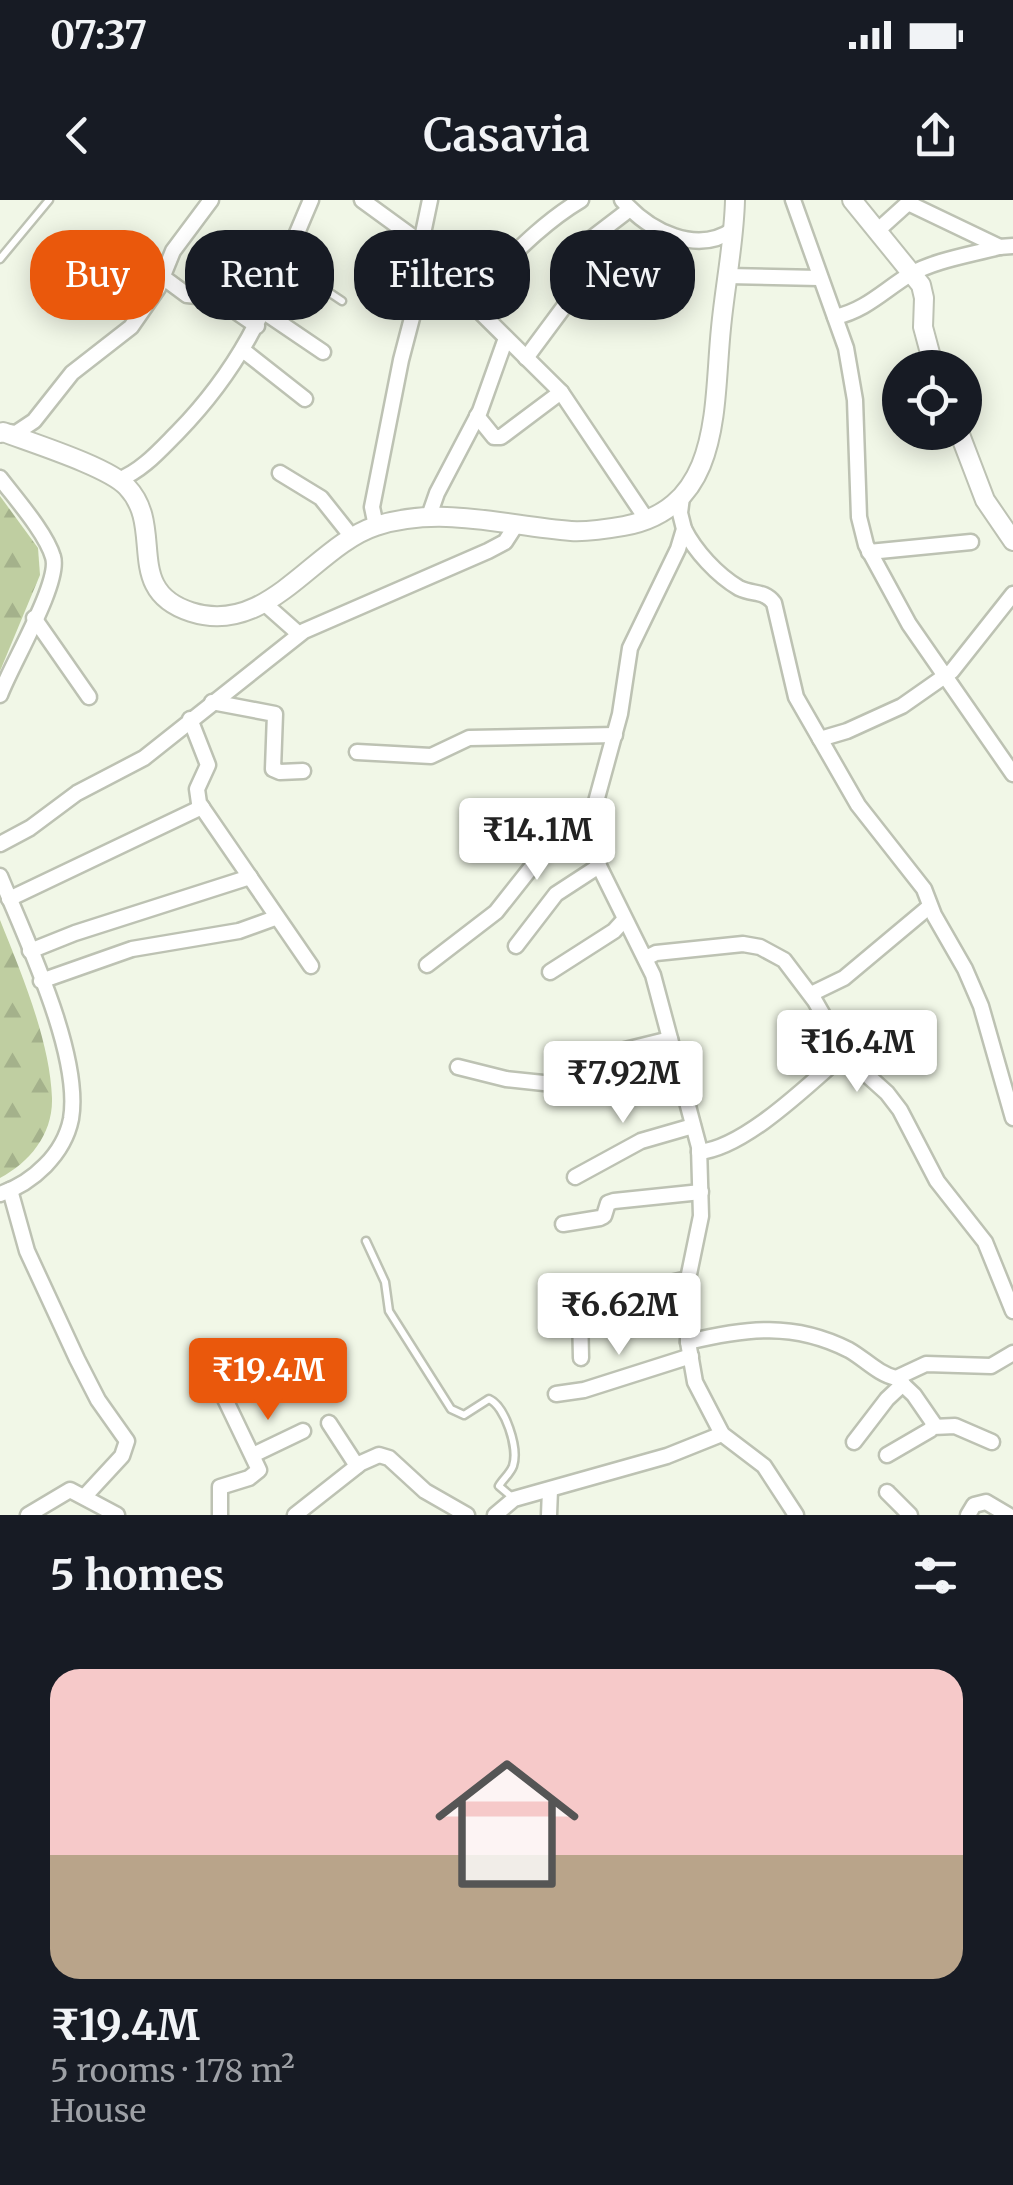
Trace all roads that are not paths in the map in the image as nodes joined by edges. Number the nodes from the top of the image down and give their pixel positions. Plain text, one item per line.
1 (50, 200) edge
2 (211, 200) edge
3 (311, 200) edge
4 (362, 200) edge
5 (430, 200) edge
6 (581, 200) edge
7 (735, 200) edge
8 (794, 200) edge
9 (852, 200) edge
10 (626, 204) edge
11 (734, 228) junction
12 (298, 230) edge
13 (401, 230) edge
14 (427, 230) edge
15 (597, 230) edge
16 (877, 230) junction
17 (530, 240) edge
18 (1008, 249) edge
19 (0, 259) edge
20 (912, 273) junction
21 (165, 275) edge
22 (727, 276) junction
23 (819, 278) junction
24 (165, 279) edge
25 (185, 294) edge
26 (334, 296) edge
27 (342, 301) dead end
28 (834, 317) junction
29 (136, 320) edge
30 (260, 320) edge
31 (263, 320) edge
32 (410, 320) edge
33 (488, 320) edge
34 (554, 320) edge
35 (506, 338) junction
36 (244, 350) junction
37 (929, 350) edge
38 (323, 352) dead end
39 (526, 358) junction
40 (561, 392) junction
41 (305, 399) dead end
42 (477, 416) junction
43 (2, 432) edge
44 (966, 450) edge
45 (280, 473) dead end
46 (0, 478) edge
47 (118, 480) junction
48 (682, 497) junction
49 (429, 516) junction
50 (647, 520) junction
51 (516, 524) junction
52 (376, 526) junction
53 (684, 529) junction
54 (352, 537) junction
55 (1013, 541) edge
56 (971, 542) dead end
57 (869, 552) junction
58 (1013, 594) edge
59 (264, 603) junction
60 (34, 618) junction
61 (299, 634) junction
62 (946, 676) junction
63 (0, 695) edge
64 (89, 697) dead end
65 (212, 702) junction
66 (190, 719) junction
67 (615, 735) junction
68 (820, 739) junction
69 (357, 752) dead end
70 (303, 771) dead end
71 (1013, 774) edge
72 (202, 808) junction
73 (0, 844) edge
74 (597, 860) junction
75 (0, 876) edge
76 (250, 877) junction
77 (10, 899) junction
78 (930, 906) junction
79 (276, 918) junction
80 (624, 920) junction
81 (516, 946) dead end
82 (30, 951) junction
83 (646, 958) junction
84 (428, 965) dead end
85 (311, 966) dead end
86 (550, 972) dead end
87 (42, 981) junction
88 (811, 994) junction
89 (670, 1038) junction
90 (845, 1053) junction
91 (458, 1067) dead end
92 (1007, 1076) edge
93 (1013, 1118) edge
94 (693, 1126) junction
95 (699, 1152) junction
96 (575, 1177) dead end
97 (5, 1192) edge
98 (702, 1192) junction
99 (563, 1224) dead end
100 (366, 1241) dead end
101 (688, 1279) junction
102 (1013, 1311) edge
103 (689, 1349) junction
104 (1013, 1354) edge
105 (581, 1358) dead end
106 (899, 1381) junction
107 (556, 1394) dead end
108 (225, 1400) dead end
109 (328, 1422) dead end
110 (933, 1428) junction
111 (303, 1431) dead end
112 (722, 1434) junction
113 (854, 1442) dead end
114 (992, 1442) dead end
115 (253, 1455) junction
116 (887, 1455) dead end
117 (356, 1466) junction
118 (550, 1490) junction
119 (888, 1492) dead end
120 (85, 1496) junction
121 (516, 1507) edge
122 (28, 1515) edge
123 (117, 1515) edge
124 (220, 1515) edge
125 (295, 1515) edge
126 (467, 1515) edge
127 (495, 1515) edge
128 (548, 1515) edge
129 (796, 1515) edge
130 (910, 1515) edge
131 (968, 1515) edge
132 (1008, 1515) edge

1 - 19 lane
2 - 21 street
3 - 12 street
4 - 13 street
5 - 14 street
6 - 17 street
7 - 11 street
8 - 23 street
9 - 16 street
10 - 11 street
10 - 15 street
11 - 22 street
16 - 18 street
16 - 20 street
18 - 20 street
20 - 28 street
20 - 37 street
22 - 23 street
22 - 48 street
23 - 28 street
24 - 25 street
26 - 27 lane
28 - 57 street
29 - 43 street
30 - 36 street
31 - 38 street
32 - 52 street
33 - 35 street
34 - 39 street
35 - 39 street
35 - 42 street
36 - 41 street
36 - 47 street
39 - 40 street
40 - 42 street
40 - 50 street
42 - 49 street
43 - 47 street
44 - 55 street
45 - 54 street
46 - 60 street
47 - 59 street
48 - 50 street
48 - 53 street
49 - 51 street
49 - 52 street
50 - 51 street
51 - 61 street
52 - 54 street
53 - 67 street
53 - 68 street
54 - 59 street
56 - 57 street
57 - 62 street
58 - 62 street
59 - 61 street
60 - 63 street
60 - 64 street
61 - 65 street
62 - 68 street
62 - 71 street
65 - 66 street
65 - 70 street
66 - 72 street
66 - 73 street
67 - 69 street
67 - 74 street
68 - 78 street
72 - 76 street
72 - 77 street
74 - 80 street
74 - 81 street
74 - 84 street
75 - 77 street
76 - 79 street
76 - 82 street
77 - 82 street
78 - 88 street
78 - 92 street
79 - 85 street
79 - 87 street
80 - 83 street
80 - 86 street
82 - 87 street
83 - 88 street
83 - 89 street
87 - 97 street
88 - 90 street
89 - 91 street
89 - 94 street
90 - 95 street
90 - 102 street
92 - 93 street
94 - 95 street
94 - 96 street
95 - 98 street
97 - 120 street
98 - 99 street
98 - 101 street
100 - 121 lane
101 - 103 street
101 - 105 street
103 - 106 street
103 - 107 street
103 - 112 street
104 - 106 street
106 - 110 street
106 - 113 street
108 - 115 street
109 - 117 street
110 - 114 street
110 - 116 street
111 - 115 street
112 - 118 street
112 - 129 street
115 - 124 street
117 - 125 street
117 - 126 street
118 - 121 street
118 - 128 street
119 - 130 street
120 - 122 street
120 - 123 street
121 - 127 street
131 - 132 street

